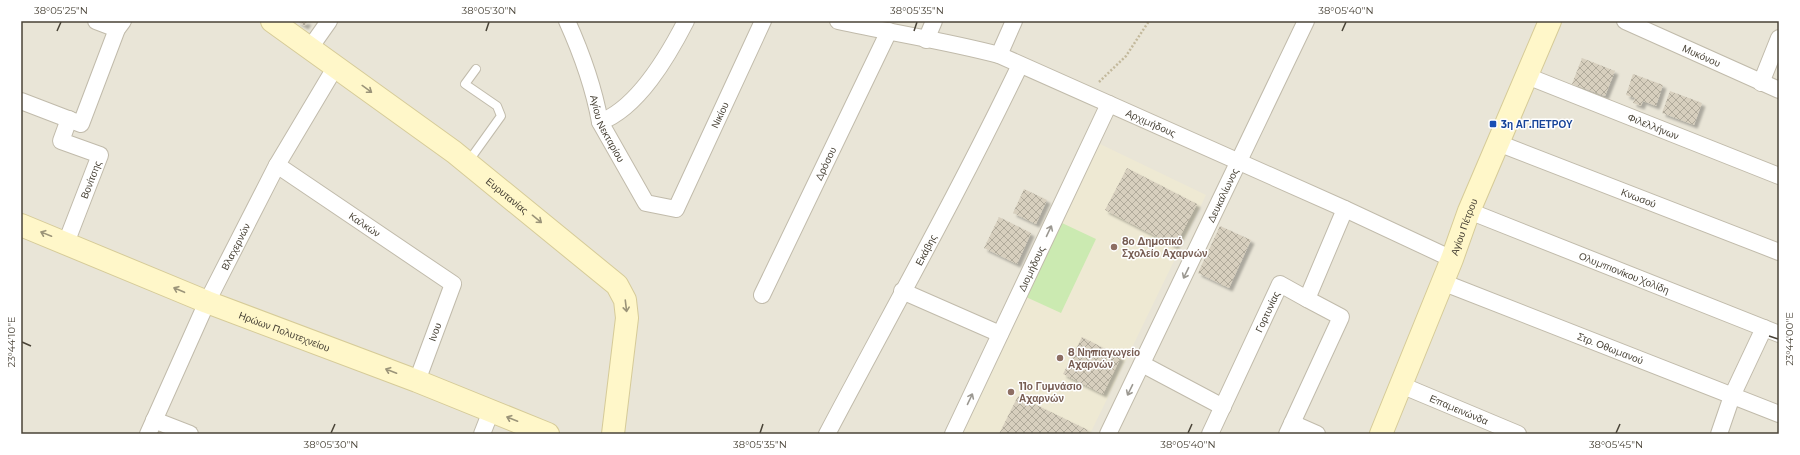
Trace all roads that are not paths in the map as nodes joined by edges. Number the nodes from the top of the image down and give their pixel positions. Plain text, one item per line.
1 (96, 21) edge
2 (272, 21) edge
3 (329, 21) edge
4 (567, 21) edge
5 (686, 21) edge
6 (763, 21) edge
7 (839, 21) edge
8 (934, 21) edge
9 (1014, 21) edge
10 (1306, 21) edge
11 (1550, 21) edge
12 (1625, 21) edge
13 (120, 25) edge
14 (889, 32) junction
15 (1779, 38) edge
16 (926, 40) junction
17 (310, 48) junction
18 (999, 55) junction
19 (1020, 65) junction
20 (336, 66) junction
21 (476, 68) dead end
22 (1527, 76) junction
23 (1761, 82) junction
24 (1779, 90) edge
25 (21, 102) edge
26 (1109, 104) junction
27 (69, 119) junction
28 (600, 122) junction
29 (1498, 143) junction
30 (1239, 162) junction
31 (467, 163) junction
32 (277, 165) junction
33 (1779, 176) edge
34 (676, 209) joint
35 (1345, 209) junction
36 (1470, 211) junction
37 (21, 225) edge
38 (66, 243) junction
39 (1779, 252) edge
40 (1452, 259) junction
41 (1442, 282) junction
42 (453, 284) joint
43 (902, 291) junction
44 (762, 295) dead end
45 (1307, 299) junction
46 (206, 302) junction
47 (1764, 328) junction
48 (1000, 334) junction
49 (1779, 334) edge
50 (1142, 364) junction
51 (417, 381) junction
52 (1401, 385) junction
53 (1732, 396) junction
54 (1223, 407) junction
55 (491, 411) junction
56 (1779, 414) edge
57 (151, 427) edge
58 (1290, 429) edge
59 (190, 434) edge
60 (482, 434) edge
61 (548, 434) edge
62 (613, 434) edge
63 (827, 434) edge
64 (953, 434) edge
65 (1108, 434) edge
66 (1210, 434) edge
67 (1317, 434) edge
68 (1381, 434) edge
69 (1518, 434) edge
70 (1719, 434) edge

1 - 13 street
2 - 17 street, Ευρυτανίας
3 - 17 street
4 - 28 street, Αγίου Νεκταρίου
5 - 28 street
6 - 34 street, Νικίου
7 - 14 street, Αρχιμήδους
8 - 16 street
9 - 18 street
10 - 30 street, Δευκαλίωνος
11 - 22 street, Αγίου Πέτρου
12 - 23 street, Μυκόνου
13 - 27 street
14 - 16 street, Αρχιμήδους
14 - 44 street, Δρόσου
15 - 23 street
16 - 18 street, Αρχιμήδους
17 - 20 street, Ευρυτανίας
18 - 19 street, Αρχιμήδους
19 - 26 street, Αρχιμήδους
19 - 43 street, Εκάβης
20 -> 31 street, Ευρυτανίας
20 - 32 street, Βλαχερνών
21 - 31 lane
22 - 29 street, Αγίου Πέτρου
22 - 33 street, Φιλελλήνων
23 - 24 street, Μυκόνου
25 - 27 street
26 - 30 street, Αρχιμήδους
48 -> 26 street, Διομήδους
27 - 38 street, Βονίτσης
28 - 34 street, Αγίου Νεκταρίου
29 - 36 street, Αγίου Πέτρου
29 - 39 street, Κνωσού
30 - 35 street, Αρχιμήδους
30 -> 50 street, Δευκαλίωνος
31 -> 62 street, Ευρυτανίας
32 - 42 street, Καλκών
32 - 46 street, Βλαχερνών
35 - 40 street, Αρχιμήδους
35 - 45 street
36 - 40 street, Αγίου Πέτρου
36 - 47 street, Ολυμπιονίκου Χολίδη
38 -> 37 street, Ηρώων Πολυτεχνείου
46 -> 38 street, Ηρώων Πολυτεχνείου
40 - 41 street, Αγίου Πέτρου
41 - 52 street, Αγίου Πέτρου
41 - 53 street, Στρ. Οθωμανού
42 - 51 street, Ινου
43 - 48 street
43 - 63 street, Εκάβης
45 - 54 street, Γορτυνίας
45 - 58 street
51 -> 46 street, Ηρώων Πολυτεχνείου
46 - 57 street, Βλαχερνών
47 - 49 street, Ολυμπιονίκου Χολίδη
47 - 53 street
64 -> 48 street, Διομήδους
50 - 54 street
50 -> 65 street, Δευκαλίωνος
51 - 55 street, Ηρώων Πολυτεχνείου
52 - 68 street, Αγίου Πέτρου
52 - 69 street, Επαμεινώνδα
53 - 56 street, Στρ. Οθωμανού
53 - 70 street
54 - 66 street, Γορτυνίας
55 - 60 street
61 -> 55 street, Ηρώων Πολυτεχνείου
57 - 59 street
58 - 67 street

